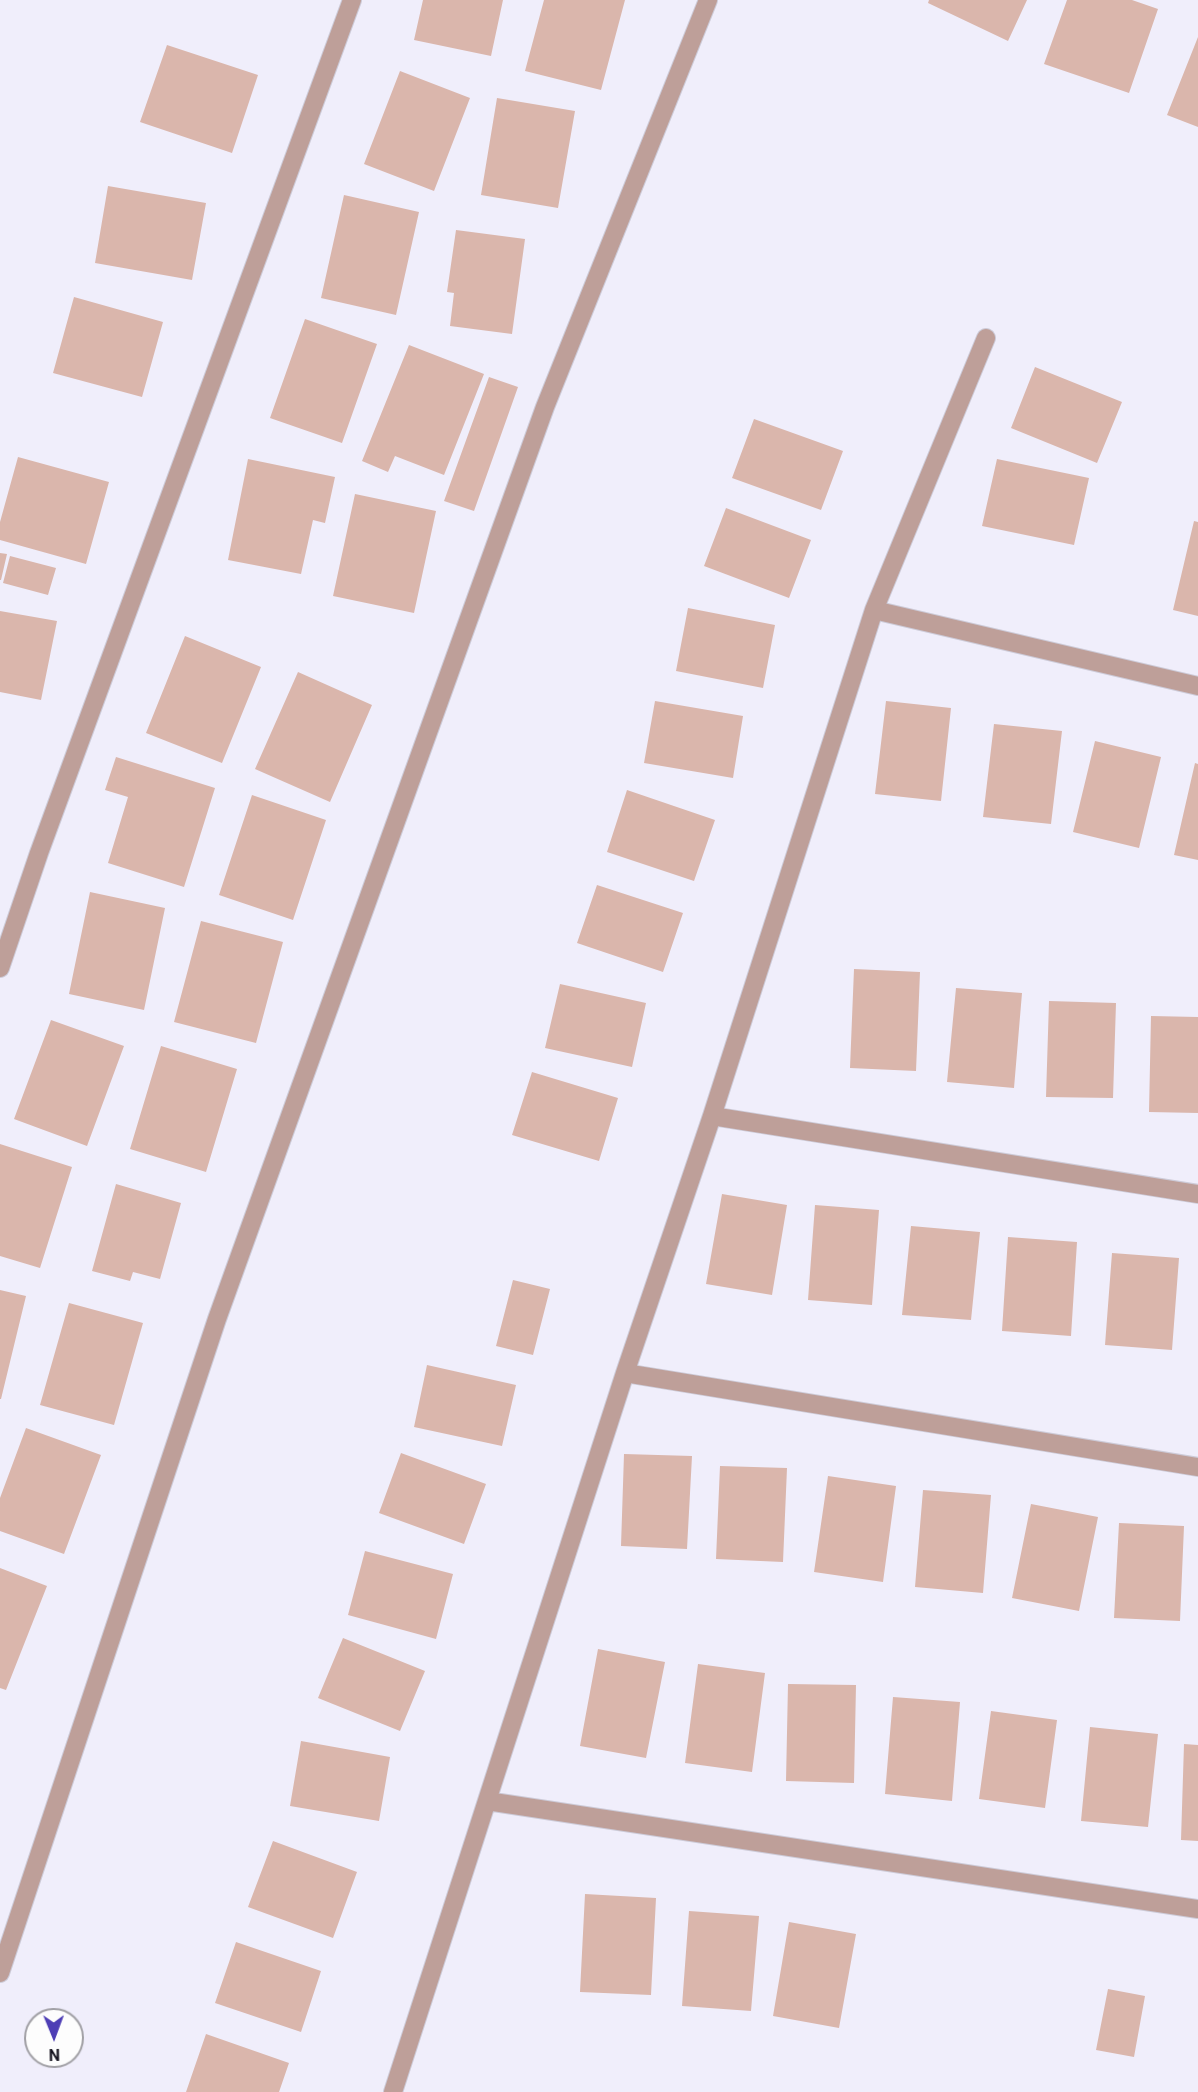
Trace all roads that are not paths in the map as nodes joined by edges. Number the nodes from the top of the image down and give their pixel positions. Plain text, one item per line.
1 (352, 0) edge
2 (708, 0) edge
3 (987, 338) dead end
4 (874, 610) junction
5 (1198, 686) edge
6 (0, 968) edge
7 (712, 1116) junction
8 (1198, 1194) edge
9 (626, 1373) junction
10 (1198, 1467) edge
11 (487, 1801) junction
12 (1198, 1909) edge
13 (0, 1973) edge
14 (393, 2092) edge

1 - 6 street
2 - 13 street
3 - 4 street
4 - 5 street
4 - 7 street
7 - 8 street
7 - 9 street
9 - 10 street
9 - 11 street
11 - 12 street
11 - 14 street

